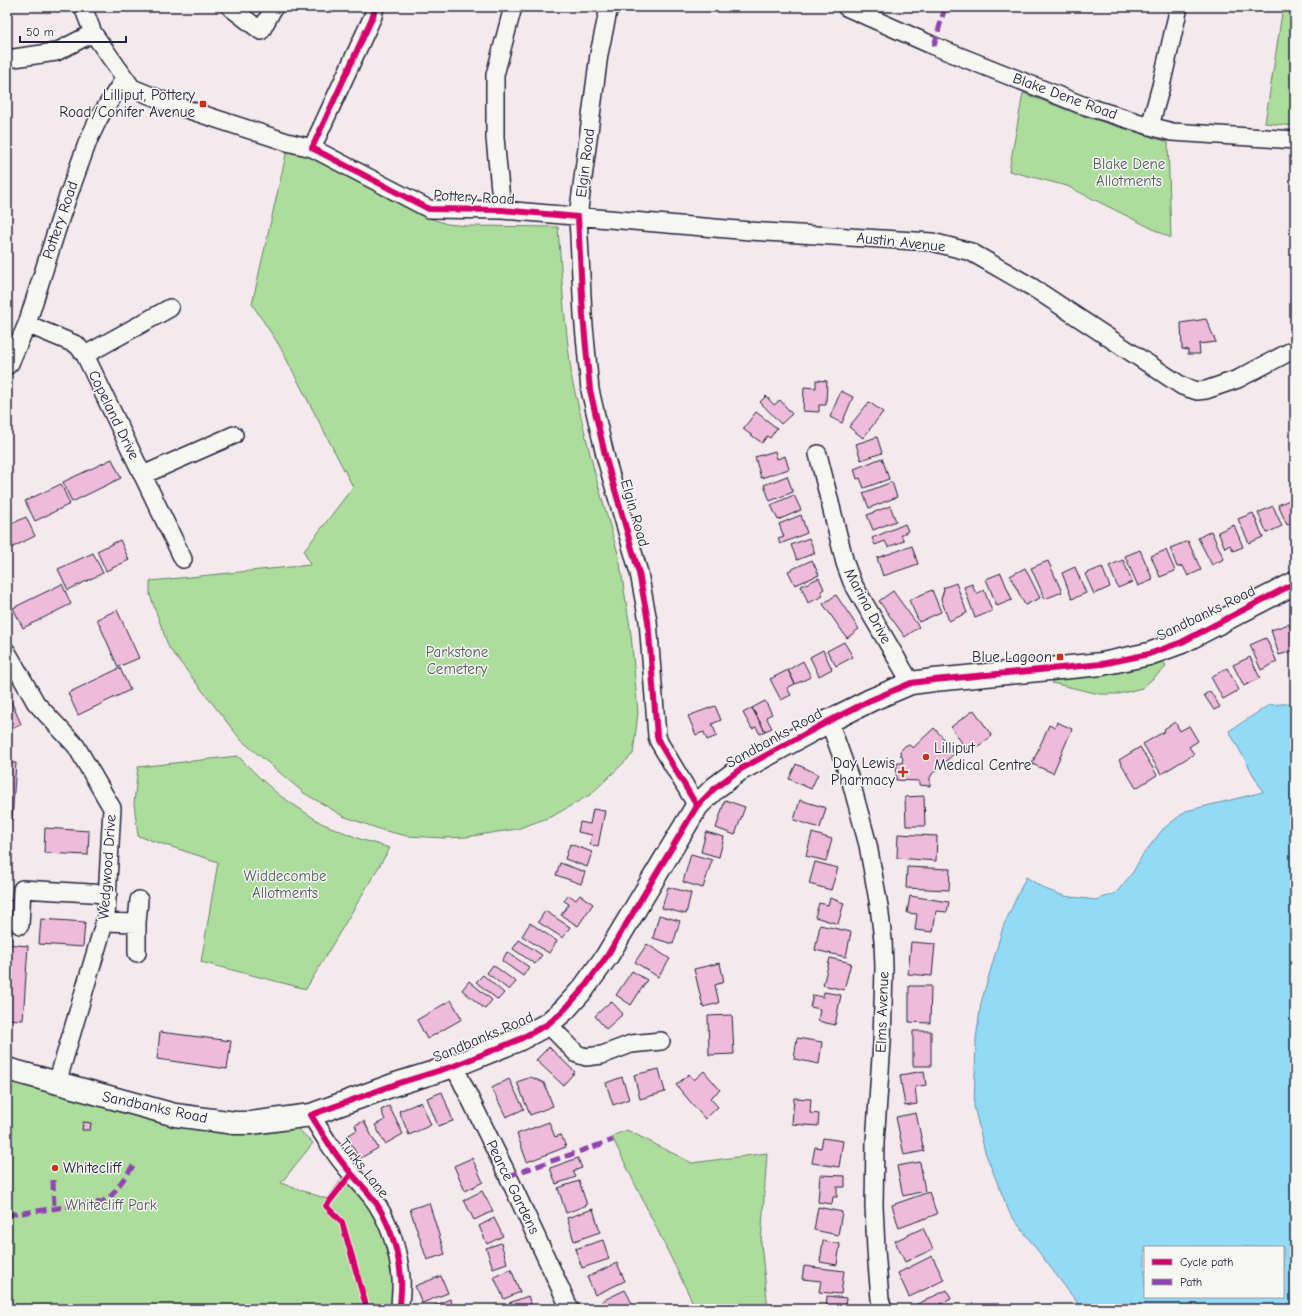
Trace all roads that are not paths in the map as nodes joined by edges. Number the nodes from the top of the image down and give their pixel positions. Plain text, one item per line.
1 (83, 7) edge
2 (230, 7) edge
3 (274, 7) edge
4 (375, 7) edge
5 (513, 7) edge
6 (609, 7) edge
7 (846, 7) edge
8 (1180, 7) edge
9 (93, 33) junction
10 (7, 59) edge
11 (124, 79) junction
12 (1150, 126) junction
13 (1295, 140) edge
14 (312, 148) junction
15 (502, 210) junction
16 (578, 217) junction
17 (170, 308) dead end
18 (27, 324) junction
19 (1295, 349) edge
20 (85, 355) junction
21 (7, 366) edge
22 (234, 435) dead end
23 (818, 454) dead end
24 (142, 475) junction
25 (183, 559) dead end
26 (1295, 583) edge
27 (7, 652) edge
28 (911, 684) junction
29 (829, 721) junction
30 (697, 806) junction
31 (108, 894) junction
32 (139, 900) dead end
33 (104, 922) junction
34 (138, 923) junction
35 (20, 925) dead end
36 (137, 953) dead end
37 (548, 1024) junction
38 (661, 1041) dead end
39 (454, 1066) junction
40 (7, 1069) edge
41 (57, 1084) junction
42 (311, 1115) junction
43 (400, 1309) edge
44 (570, 1309) edge
45 (883, 1309) edge

1 - 9 street, Pottery Road
2 - 3 street
4 - 14 street
5 - 15 street
6 - 16 street, Elgin Road
7 - 12 street, Blake Dene Road
8 - 12 street
9 - 10 street
9 - 11 street, Pottery Road
11 - 14 street, Pottery Road
11 - 18 street, Pottery Road
12 - 13 street, Blake Dene Road
14 - 15 street, Pottery Road
15 - 16 street, Pottery Road
16 - 19 street, Austin Avenue
16 - 30 street, Elgin Road
17 - 20 street, Copeland Drive
18 - 20 street, Copeland Drive
18 - 21 street, Pottery Road
20 - 24 street, Copeland Drive
22 - 24 street, Copeland Drive
23 - 28 street, Marina Drive
24 - 25 street, Copeland Drive
26 - 28 main road, Sandbanks Road
27 - 31 street, Wedgwood Drive
28 - 29 main road, Sandbanks Road
29 - 30 main road, Sandbanks Road
29 - 45 street, Elms Avenue
30 - 37 main road, Sandbanks Road
31 - 33 street, Wedgwood Drive
31 - 35 street
32 - 34 street
33 - 34 street
33 - 41 street, Wedgwood Drive
34 - 36 street
37 - 38 street
37 - 39 main road, Sandbanks Road
39 - 42 main road, Sandbanks Road
39 - 44 street, Pearce Gardens
40 - 41 main road, Sandbanks Road
41 - 42 main road, Sandbanks Road
42 - 43 street, Turks Lane

